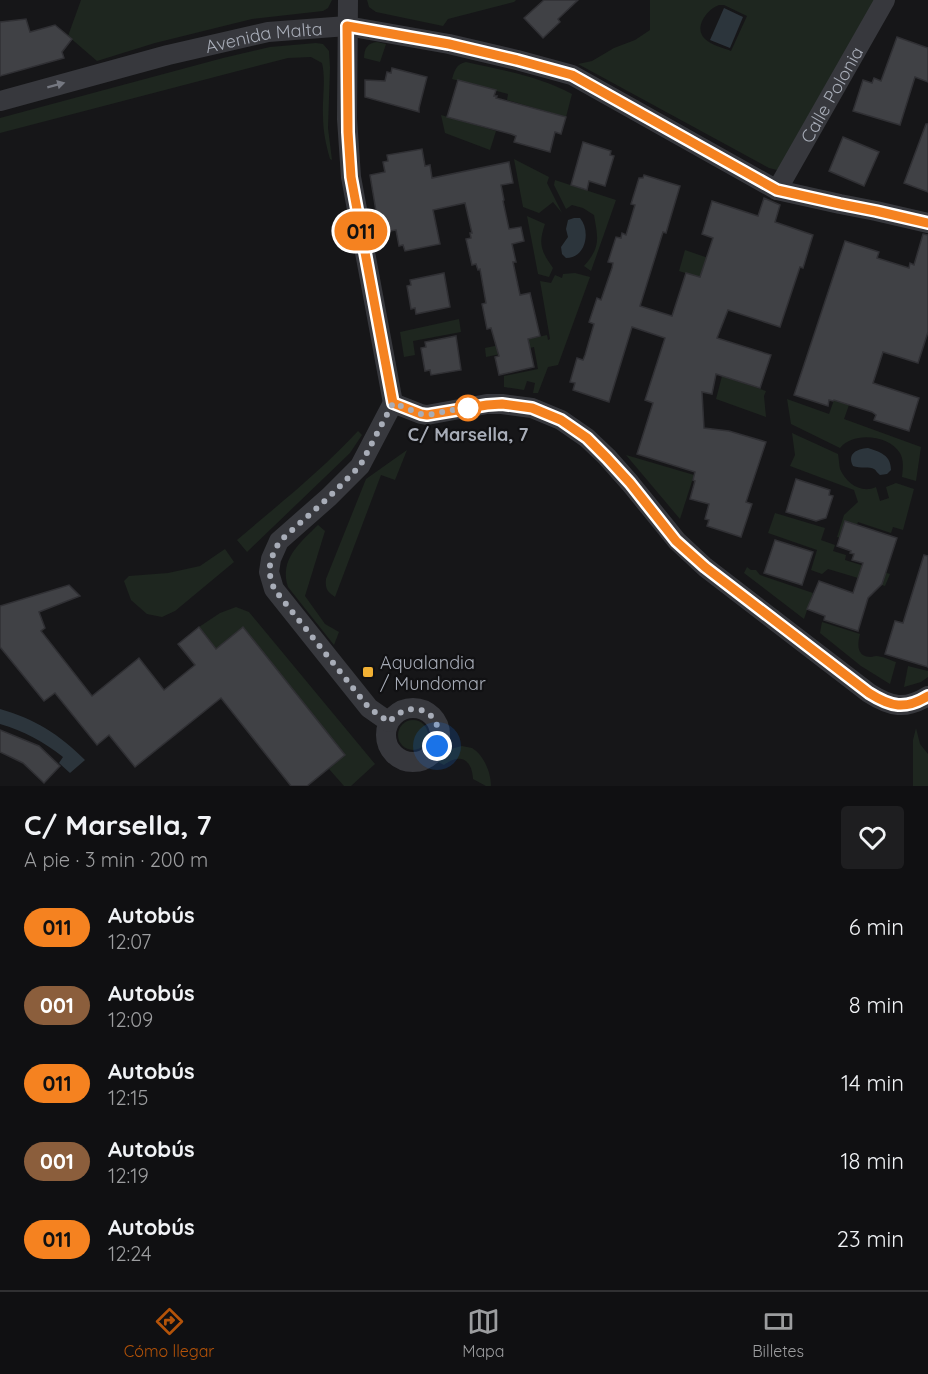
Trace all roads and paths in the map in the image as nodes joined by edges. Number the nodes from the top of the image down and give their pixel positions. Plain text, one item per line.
1 (348, 0) edge
2 (885, 0) edge
3 (347, 26) junction
4 (0, 101) edge
5 (777, 190) junction
6 (928, 223) edge
7 (393, 403) junction
8 (928, 696) edge
9 (389, 722) dead end

1 - 3 street
2 - 5 street, Calle Polonia
4 -> 3 street, Avenida Malta
3 - 5 street, Avenida Malta
3 - 7 street
5 - 6 street, Avenida Malta
7 - 8 street
7 - 9 street

